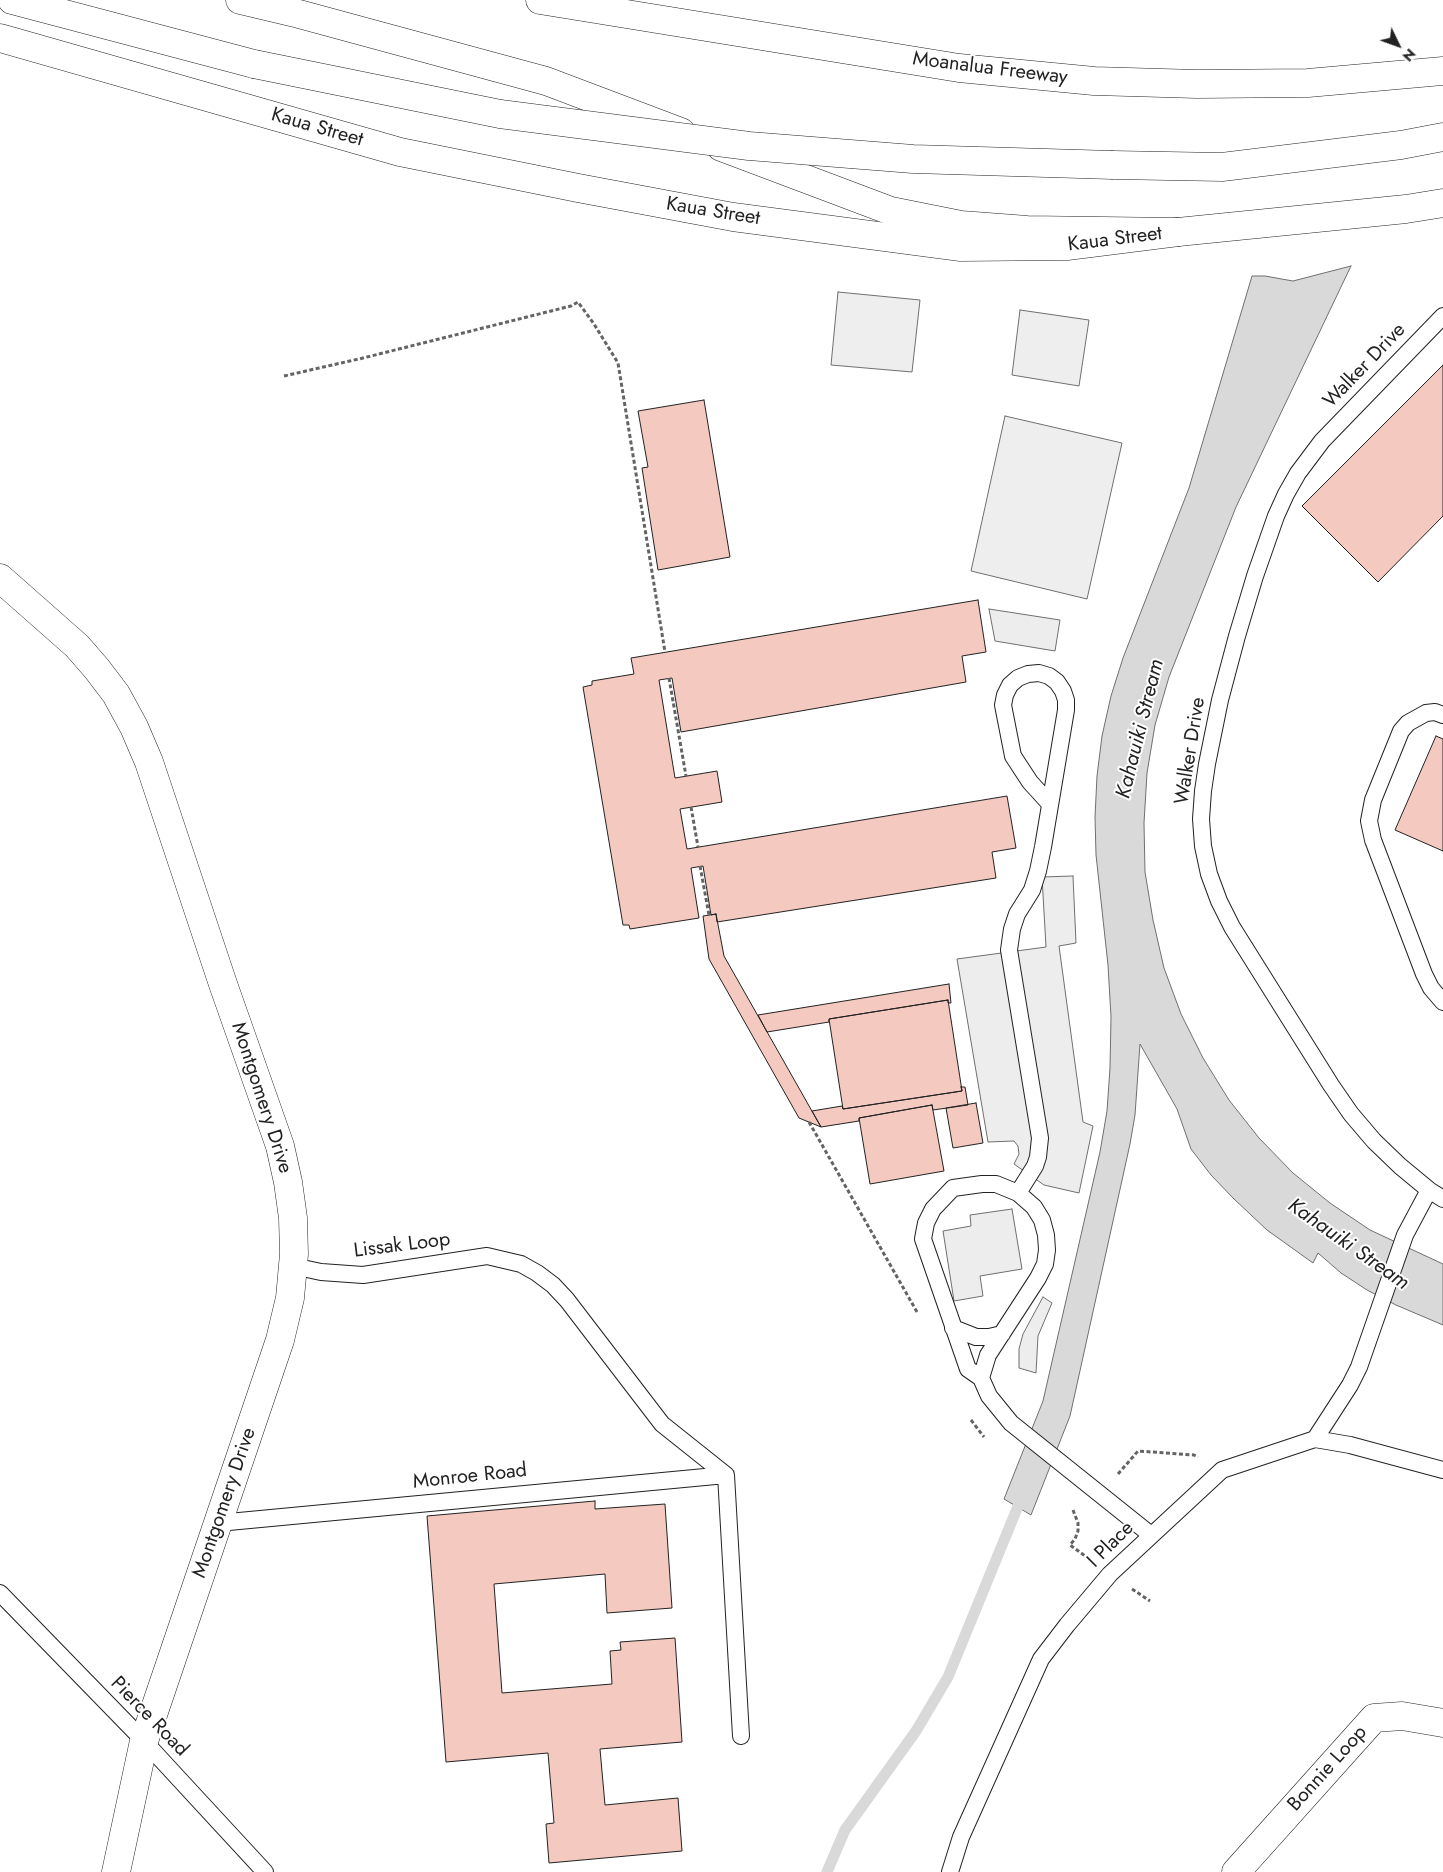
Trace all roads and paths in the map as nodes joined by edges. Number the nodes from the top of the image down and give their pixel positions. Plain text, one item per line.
1 (12, 0) edge
2 (240, 0) edge
3 (540, 0) edge
4 (0, 38) edge
5 (1443, 71) edge
6 (1443, 137) edge
7 (1443, 203) edge
8 (1178, 232) junction
9 (1443, 316) edge
10 (284, 376) dead end
11 (0, 578) edge
12 (665, 652) dead end
13 (669, 678) dead end
14 (1443, 715) edge
15 (686, 776) dead end
16 (1050, 804) junction
17 (691, 807) dead end
18 (698, 847) dead end
19 (700, 866) dead end
20 (709, 915) dead end
21 (1443, 1002) edge
22 (809, 1122) dead end
23 (1018, 1193) junction
24 (1436, 1194) edge
25 (293, 1266) junction
26 (918, 1312) dead end
27 (953, 1328) junction
28 (1002, 1334) junction
29 (981, 1378) junction
30 (969, 1418) dead end
31 (1314, 1439) junction
32 (986, 1440) dead end
33 (1222, 1470) junction
34 (1443, 1470) edge
35 (726, 1474) junction
36 (1101, 1494) junction
37 (1072, 1507) dead end
38 (218, 1523) junction
39 (1078, 1523) junction
40 (1151, 1535) junction
41 (1070, 1545) dead end
42 (0, 1593) edge
43 (1443, 1723) edge
44 (741, 1736) dead end
45 (144, 1741) junction
46 (116, 1872) edge
47 (265, 1872) edge
48 (950, 1872) edge
49 (1236, 1872) edge

1 - 6 main road, bridge
2 - 8 main road
3 - 5 main road, Moanalua Freeway
4 - 8 main road, Kaua Street
7 - 8 main road, Kaua Street
9 - 24 lane, Walker Drive
10 - 12 path
11 - 25 main road, Montgomery Drive
13 - 15 path
14 - 21 lane
16 - 16 lane
16 - 23 lane
17 - 18 path
19 - 20 path
22 - 26 path
23 - 27 lane
23 - 28 lane
24 - 31 lane, Walker Drive
25 - 35 lane, Lissak Loop
25 - 38 main road, Montgomery Drive
27 - 28 lane
27 - 29 lane
28 - 29 lane
29 - 36 lane
30 - 32 path
31 - 33 lane, I Place
31 - 34 lane, I Place
33 - 36 path
33 - 40 lane, I Place
35 - 38 lane, Monroe Road
35 - 44 lane
36 - 39 path
36 - 40 lane
37 - 39 path
38 - 45 main road, Montgomery Drive
39 - 41 path
40 - 48 lane, I Place
42 - 45 lane, Pierce Road
43 - 49 main road, Bonnie Loop
45 - 46 main road, Montgomery Drive
45 - 47 lane, Pierce Road

